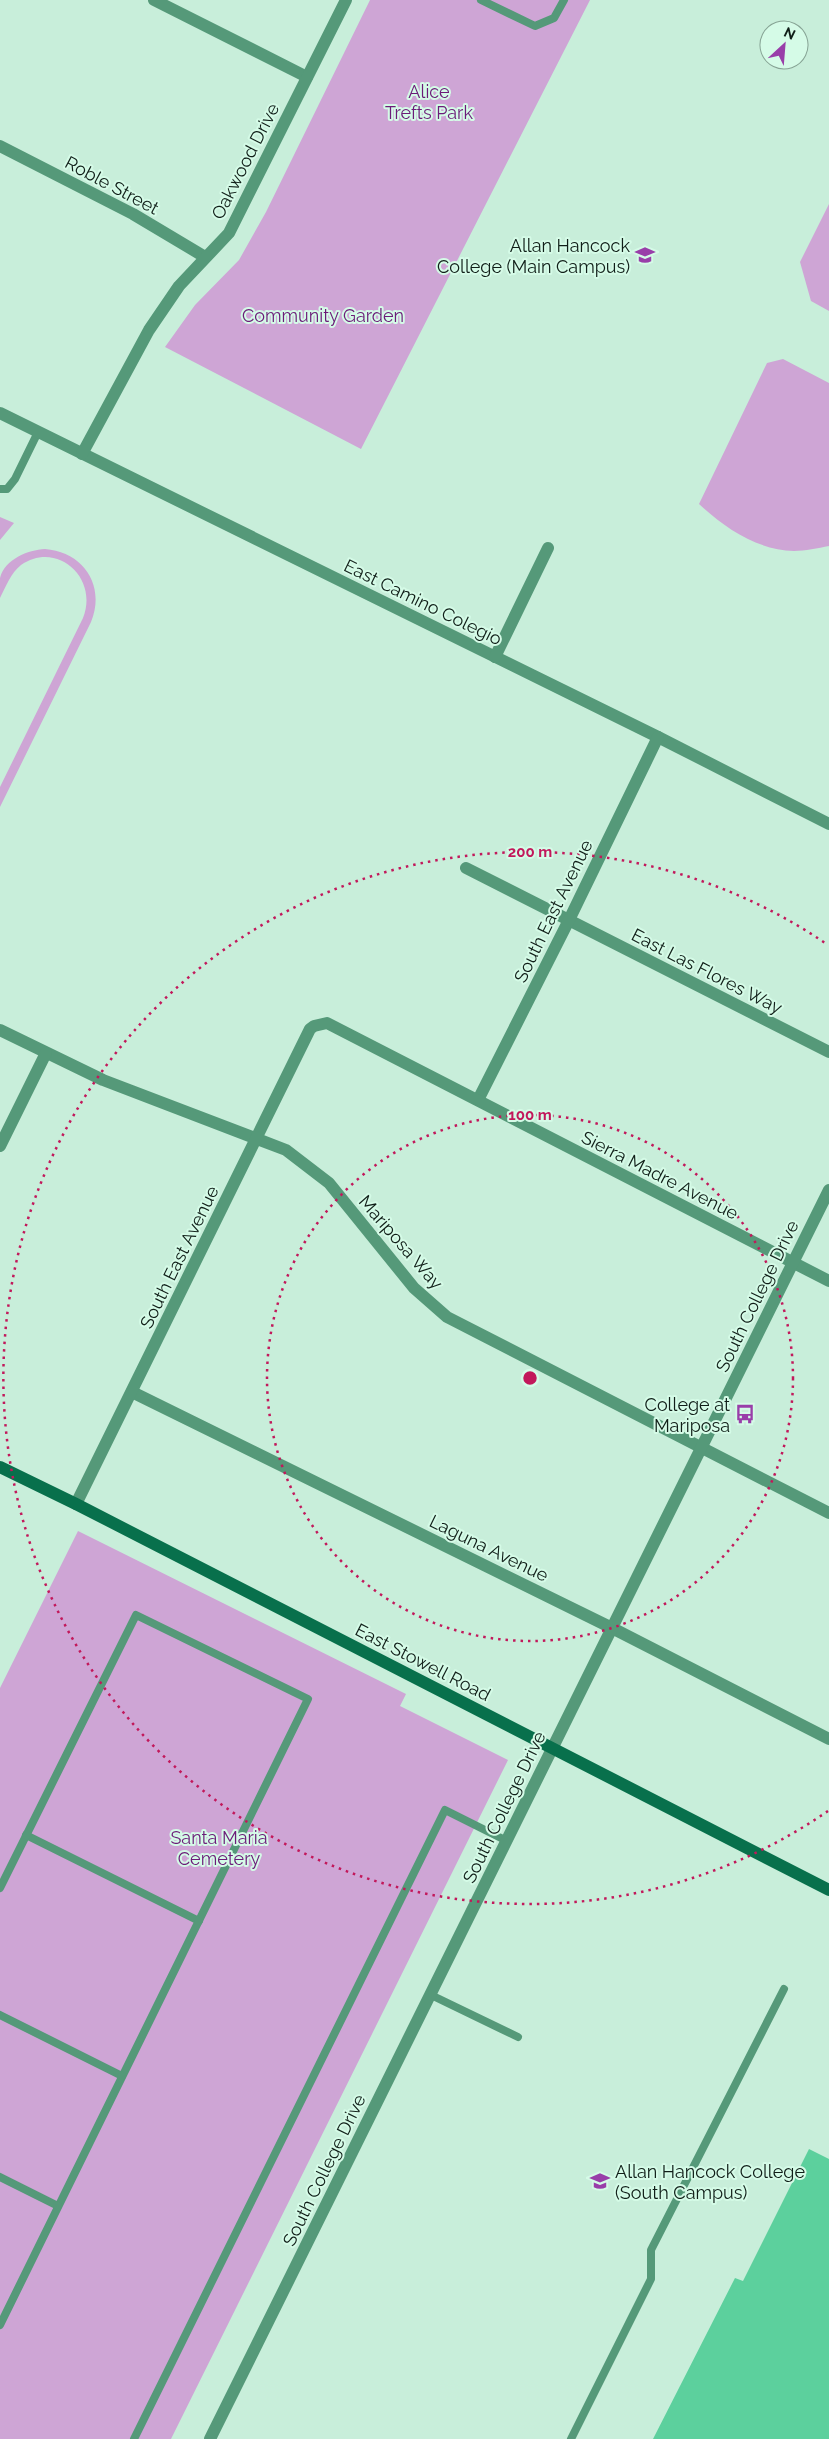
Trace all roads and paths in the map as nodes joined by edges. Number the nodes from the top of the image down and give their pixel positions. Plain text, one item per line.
1 (154, 0) edge
2 (346, 0) edge
3 (482, 0) edge
4 (564, 0) edge
5 (307, 77) junction
6 (0, 146) edge
7 (205, 258) junction
8 (0, 412) edge
9 (38, 432) junction
10 (82, 454) junction
11 (0, 489) edge
12 (548, 548) dead end
13 (495, 657) junction
14 (658, 737) junction
15 (829, 824) edge
16 (466, 868) dead end
17 (569, 920) junction
18 (314, 1026) joint
19 (0, 1030) edge
20 (829, 1052) edge
21 (46, 1053) junction
22 (478, 1100) junction
23 (256, 1137) junction
24 (0, 1146) edge
25 (829, 1190) edge
26 (793, 1263) junction
27 (829, 1281) edge
28 (132, 1392) junction
29 (701, 1448) junction
30 (0, 1467) edge
31 (76, 1504) junction
32 (829, 1513) edge
33 (612, 1628) junction
34 (829, 1739) edge
35 (553, 1748) junction
36 (26, 1835) junction
37 (507, 1841) junction
38 (0, 1888) edge
39 (829, 1890) edge
40 (199, 1921) junction
41 (784, 1989) dead end
42 (431, 1995) junction
43 (0, 2015) edge
44 (518, 2037) dead end
45 (122, 2076) junction
46 (0, 2177) edge
47 (58, 2206) junction
48 (0, 2324) edge
49 (134, 2439) edge
50 (210, 2439) edge
51 (571, 2439) edge

1 - 5 street
2 - 5 street, Oakwood Drive
3 - 4 lane
5 - 7 street, Oakwood Drive
6 - 7 street, Roble Street
7 - 10 street, Oakwood Drive
8 - 9 street, East Camino Colegio
9 - 10 street, East Camino Colegio
9 - 11 lane
10 - 13 street, East Camino Colegio
12 - 13 street
13 - 14 street, East Camino Colegio
14 - 15 street, East Camino Colegio
14 - 17 street, South East Avenue
16 - 17 street, East Las Flores Way
17 - 20 street, East Las Flores Way
17 - 22 street, South East Avenue
18 - 22 street, Sierra Madre Avenue
18 - 23 street, South East Avenue
19 - 21 street, Mariposa Way
21 - 23 street, Mariposa Way
21 - 24 street
22 - 26 street, Sierra Madre Avenue
23 - 28 street, South East Avenue
23 - 29 street, Mariposa Way
25 - 26 street, South College Drive
26 - 27 street, Sierra Madre Avenue
26 - 29 street, South College Drive
28 - 31 street, South East Avenue
28 - 33 street, Laguna Avenue
29 - 32 street, Mariposa Way
29 - 33 street, South College Drive
30 - 31 main road, East Stowell Road
31 - 35 main road, East Stowell Road
33 - 34 street, Laguna Avenue
33 - 35 street, South College Drive
35 - 37 street, South College Drive
35 - 39 main road, East Stowell Road
36 - 38 lane
36 - 40 lane
36 - 40 lane
37 - 42 street, South College Drive
37 - 49 lane
40 - 45 lane
41 - 51 lane
42 - 44 lane
42 - 50 street, South College Drive
43 - 45 lane
45 - 47 lane
46 - 47 lane
47 - 48 lane

